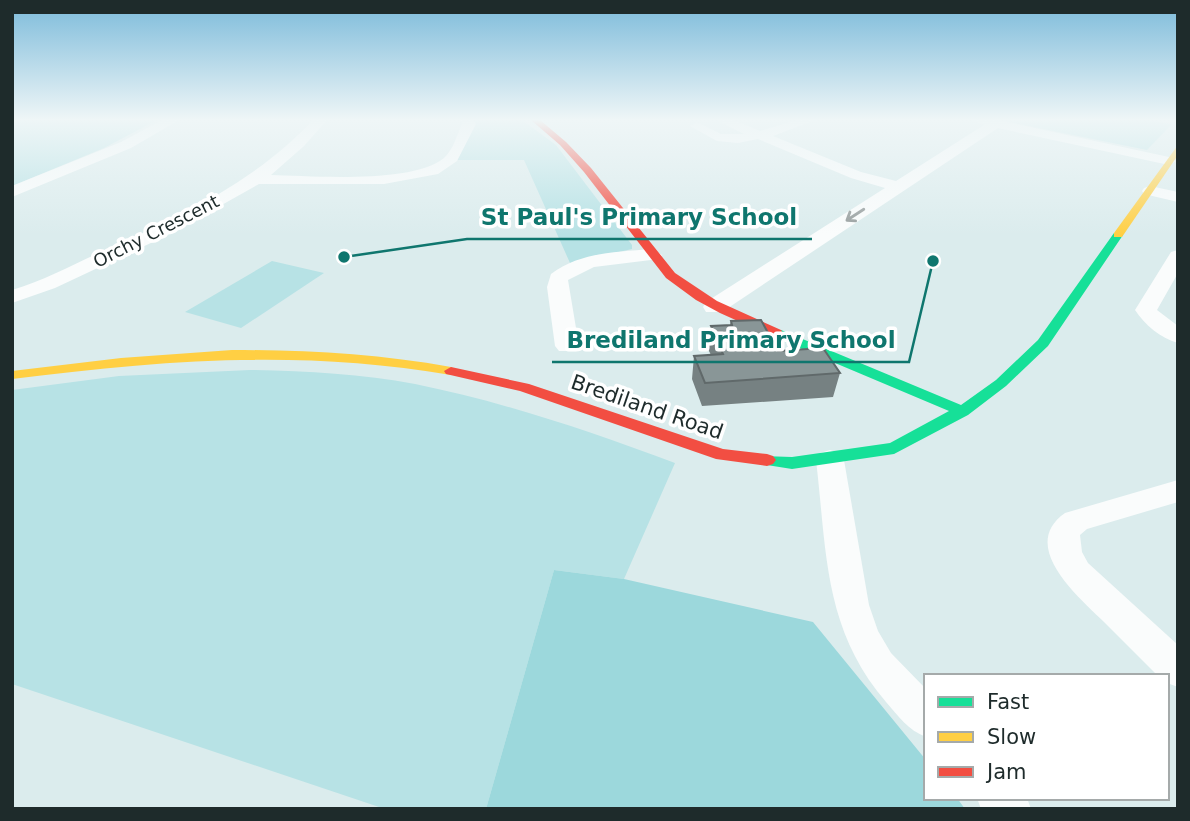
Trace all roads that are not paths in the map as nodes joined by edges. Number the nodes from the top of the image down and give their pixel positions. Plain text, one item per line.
1 (94, 158) edge
2 (281, 158) edge
3 (452, 158) edge
4 (579, 158) edge
5 (814, 158) edge
6 (937, 158) edge
7 (1171, 158) edge
8 (253, 179) junction
9 (898, 187) junction
10 (1150, 191) junction
11 (12, 192) edge
12 (1178, 197) edge
13 (652, 254) junction
14 (1175, 266) edge
15 (12, 297) edge
16 (714, 307) junction
17 (1178, 336) edge
18 (567, 346) dead end
19 (12, 375) edge
20 (962, 411) junction
21 (830, 460) junction
22 (1178, 491) edge
23 (1178, 670) edge
24 (924, 716) edge

1 - 11 street
2 - 8 street, Orchy Crescent
3 - 8 street
4 - 13 street
5 - 9 street
6 - 9 street
7 - 10 street, Brediland Road
8 - 15 street, Orchy Crescent
9 -> 16 street
10 - 12 street
10 - 20 street, Brediland Road
13 - 16 street
13 - 18 street
14 - 17 street
16 - 20 street
19 - 21 street, Brediland Road
20 - 21 street, Brediland Road
21 - 24 street
22 - 23 street

